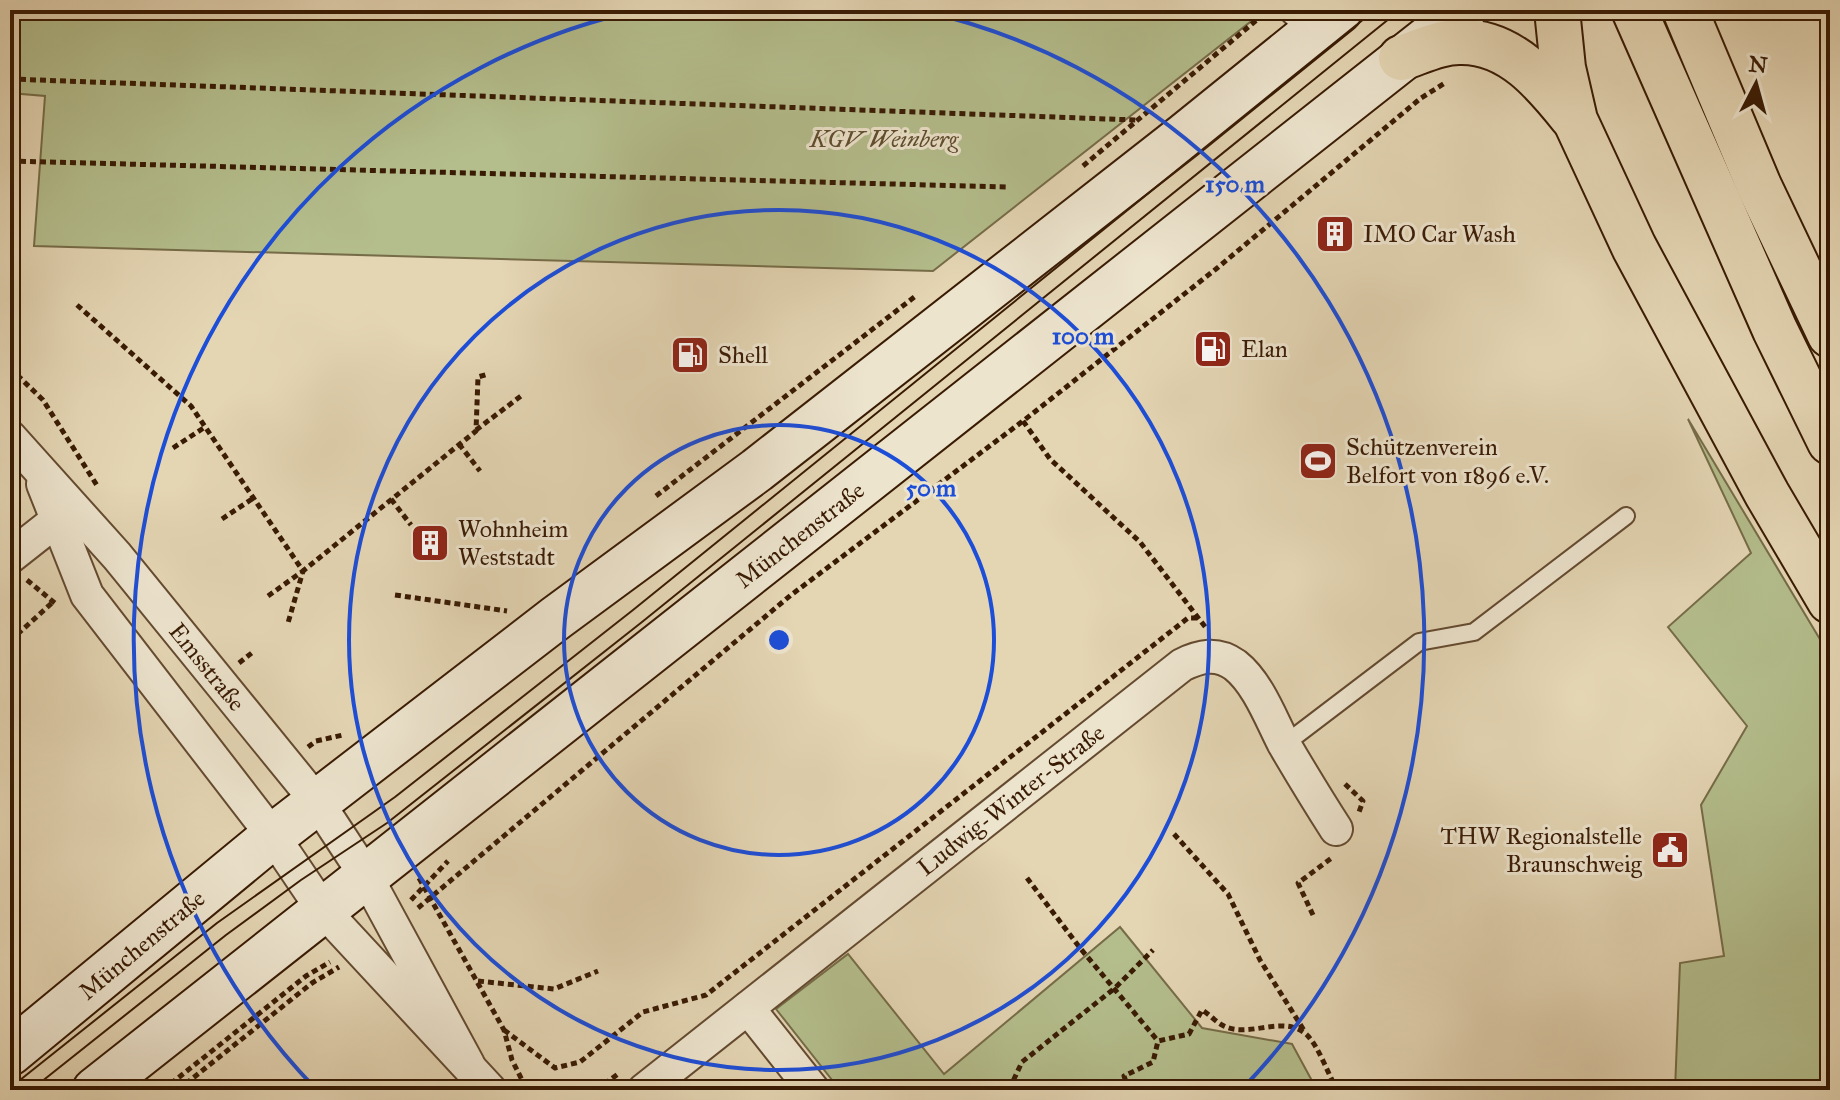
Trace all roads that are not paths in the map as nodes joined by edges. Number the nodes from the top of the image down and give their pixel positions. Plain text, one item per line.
1 (1464, 10) edge
2 (1557, 10) edge
3 (1634, 10) edge
4 (1312, 18) edge
5 (1688, 18) edge
6 (1401, 58) junction
7 (1575, 120) junction
8 (1830, 335) edge
9 (10, 437) edge
10 (1830, 442) edge
11 (67, 515) junction
12 (1626, 516) dead end
13 (17, 567) edge
14 (1830, 601) edge
15 (1285, 744) junction
16 (335, 789) junction
17 (273, 836) junction
18 (1336, 842) road end
19 (366, 876) junction
20 (323, 910) junction
21 (748, 1008) junction
22 (10, 1053) edge
23 (468, 1064) junction
24 (95, 1090) edge
25 (490, 1090) edge
26 (644, 1090) edge
27 (813, 1090) edge

1 - 6 main road, Münchenstraße
2 - 7 highway
3 - 10 highway
4 - 16 main road, Münchenstraße
5 - 8 highway
6 - 7 highway
6 - 19 main road, Münchenstraße
7 - 14 highway
9 - 11 street, Emsstraße
11 - 13 street
11 - 16 street, Emsstraße
11 - 17 street, Emsstraße
12 - 15 lane
15 - 18 street
15 - 21 street, Ludwig-Winter-Straße
16 - 17 main road, Münchenstraße
16 - 19 street, Emsstraße
17 - 20 street
17 - 22 main road, Münchenstraße
19 - 20 main road, Münchenstraße
19 - 23 street
20 - 23 street
20 - 24 main road, Münchenstraße
21 - 26 street, Ludwig-Winter-Straße
21 - 27 street
23 - 25 street

